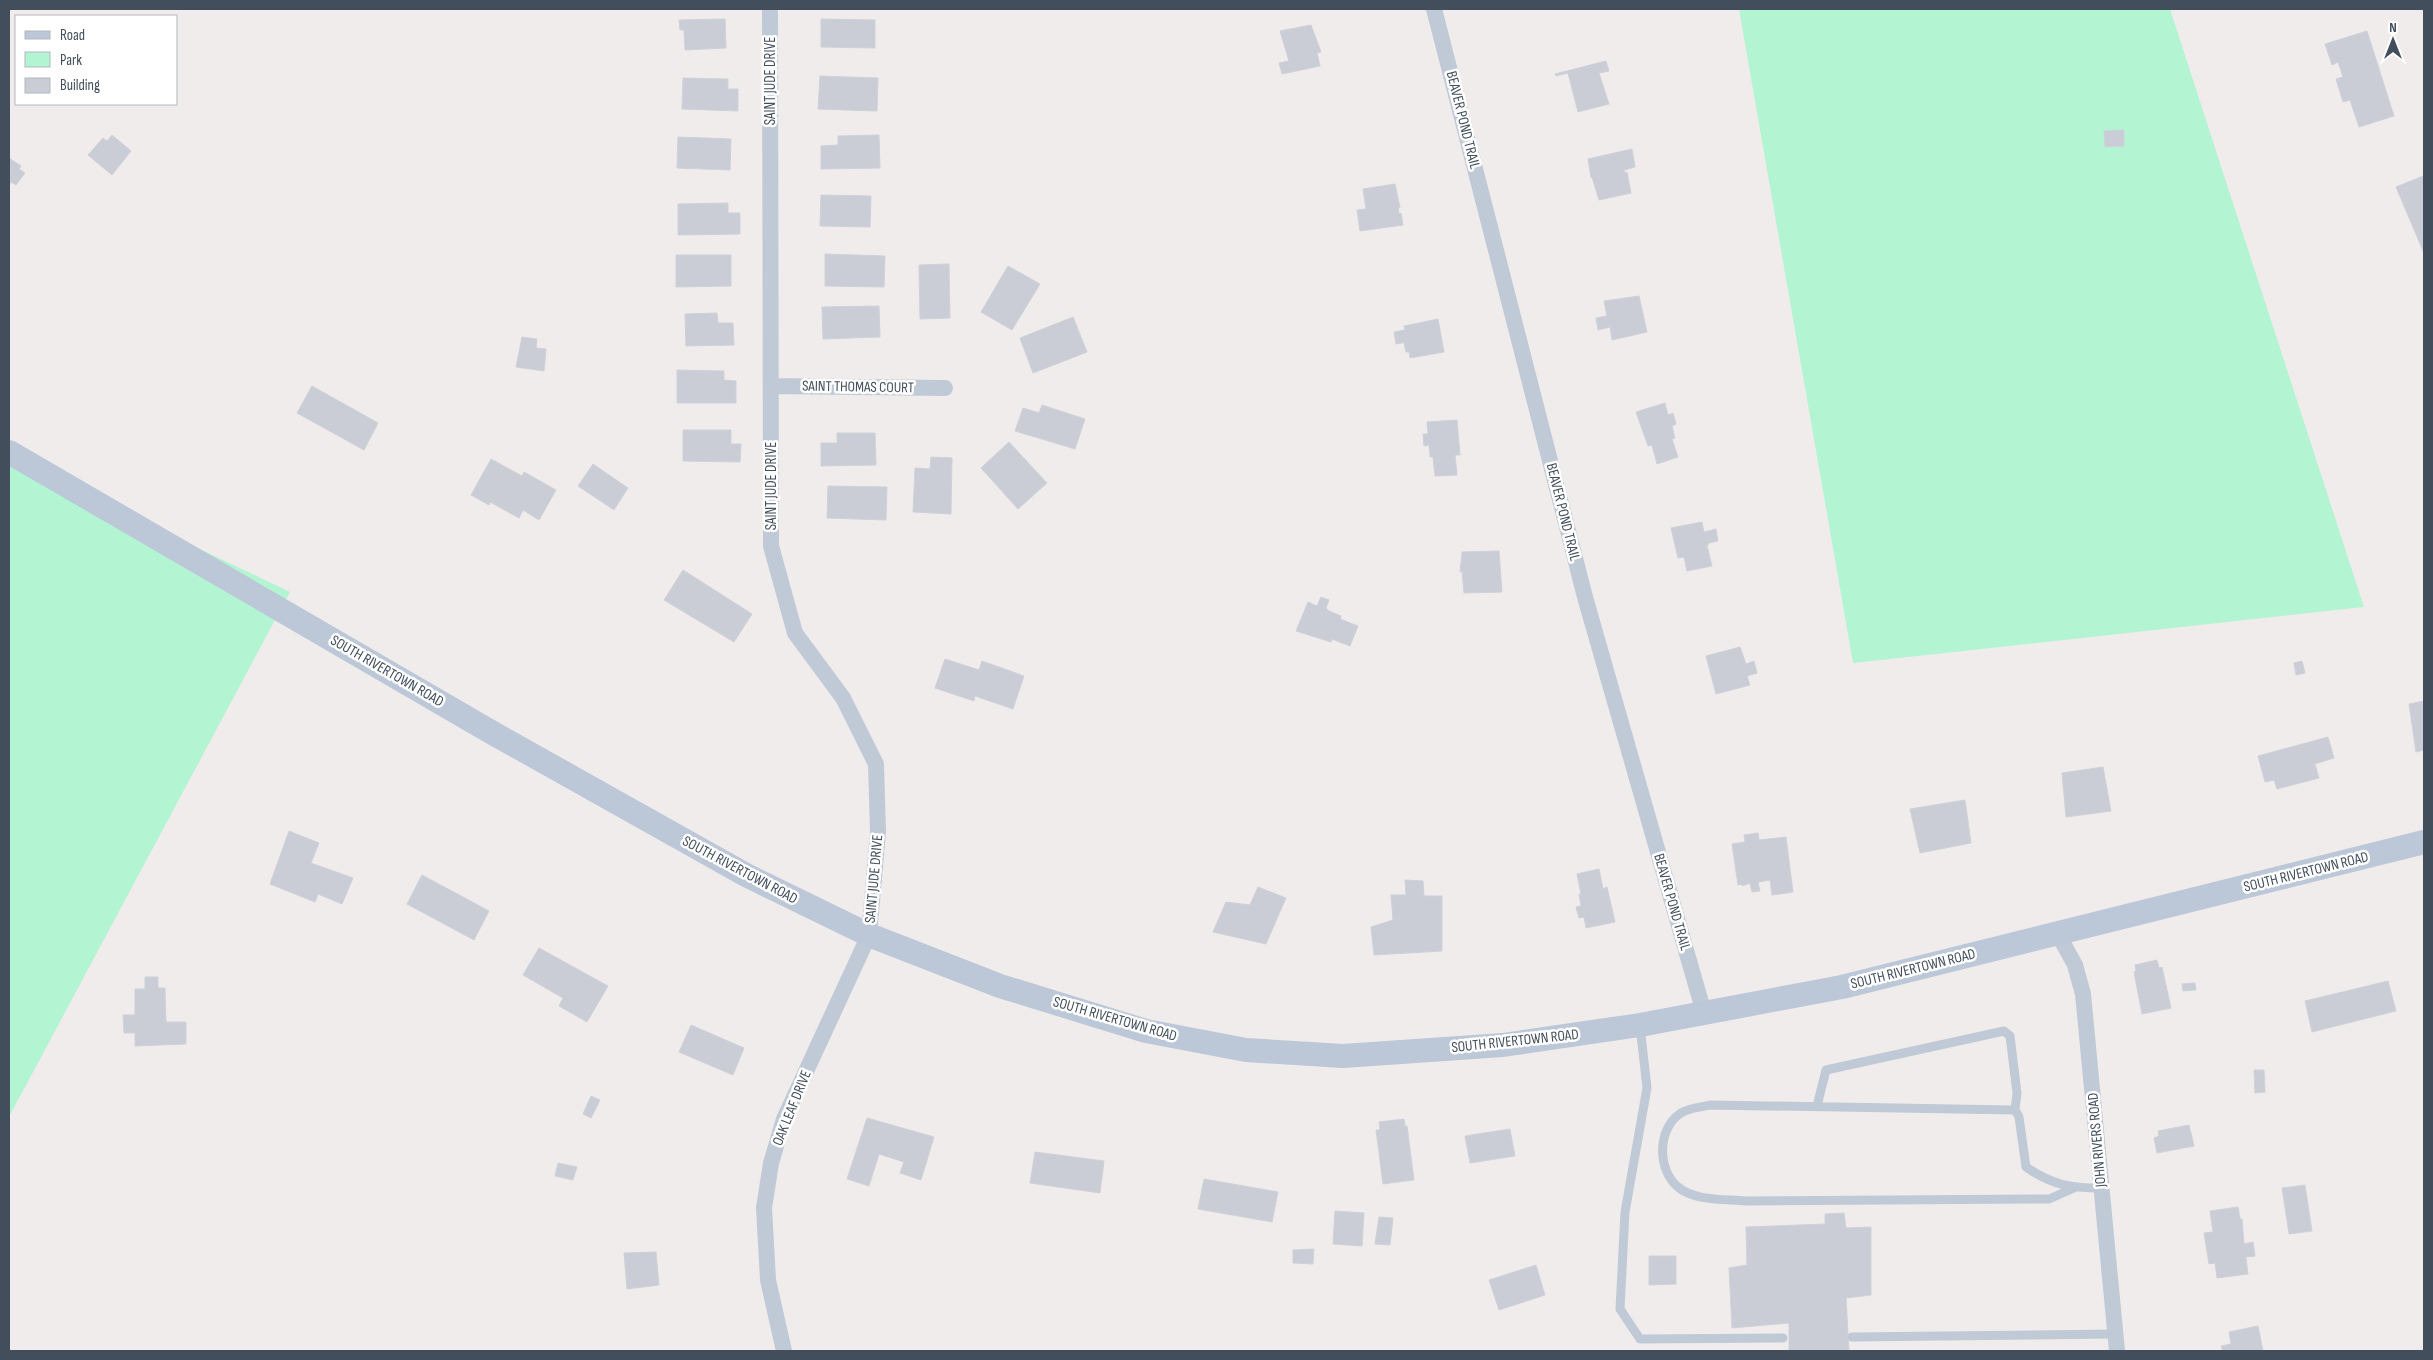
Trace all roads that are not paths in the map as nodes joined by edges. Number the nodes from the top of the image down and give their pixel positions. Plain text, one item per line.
1 (770, 9) edge
2 (1434, 9) edge
3 (771, 386) junction
4 (945, 388) dead end
5 (9, 452) edge
6 (2424, 842) edge
7 (2058, 934) junction
8 (869, 935) junction
9 (1704, 1013) junction
10 (1640, 1026) junction
11 (1818, 1106) junction
12 (2015, 1110) junction
13 (2074, 1188) junction
14 (2101, 1188) junction
15 (2115, 1334) junction
16 (1852, 1337) dead end
17 (1783, 1338) dead end
18 (784, 1351) edge
19 (2117, 1351) edge

1 - 3 street, SAINT JUDE DRIVE
2 - 9 street, BEAVER POND TRAIL
3 - 4 street, SAINT THOMAS COURT
3 - 8 street, SAINT JUDE DRIVE
5 - 8 main road, SOUTH RIVERTOWN ROAD
6 - 7 main road, SOUTH RIVERTOWN ROAD
7 - 9 main road, SOUTH RIVERTOWN ROAD
7 - 14 street, JOHN RIVERS ROAD
8 - 10 main road, SOUTH RIVERTOWN ROAD
8 - 18 street, OAK LEAF DRIVE
9 - 10 main road, SOUTH RIVERTOWN ROAD
10 - 17 lane
11 - 12 lane
11 - 12 lane
11 - 13 lane
12 - 13 lane
13 - 14 lane
14 - 15 street, JOHN RIVERS ROAD
15 - 16 lane
15 - 19 street, JOHN RIVERS ROAD

